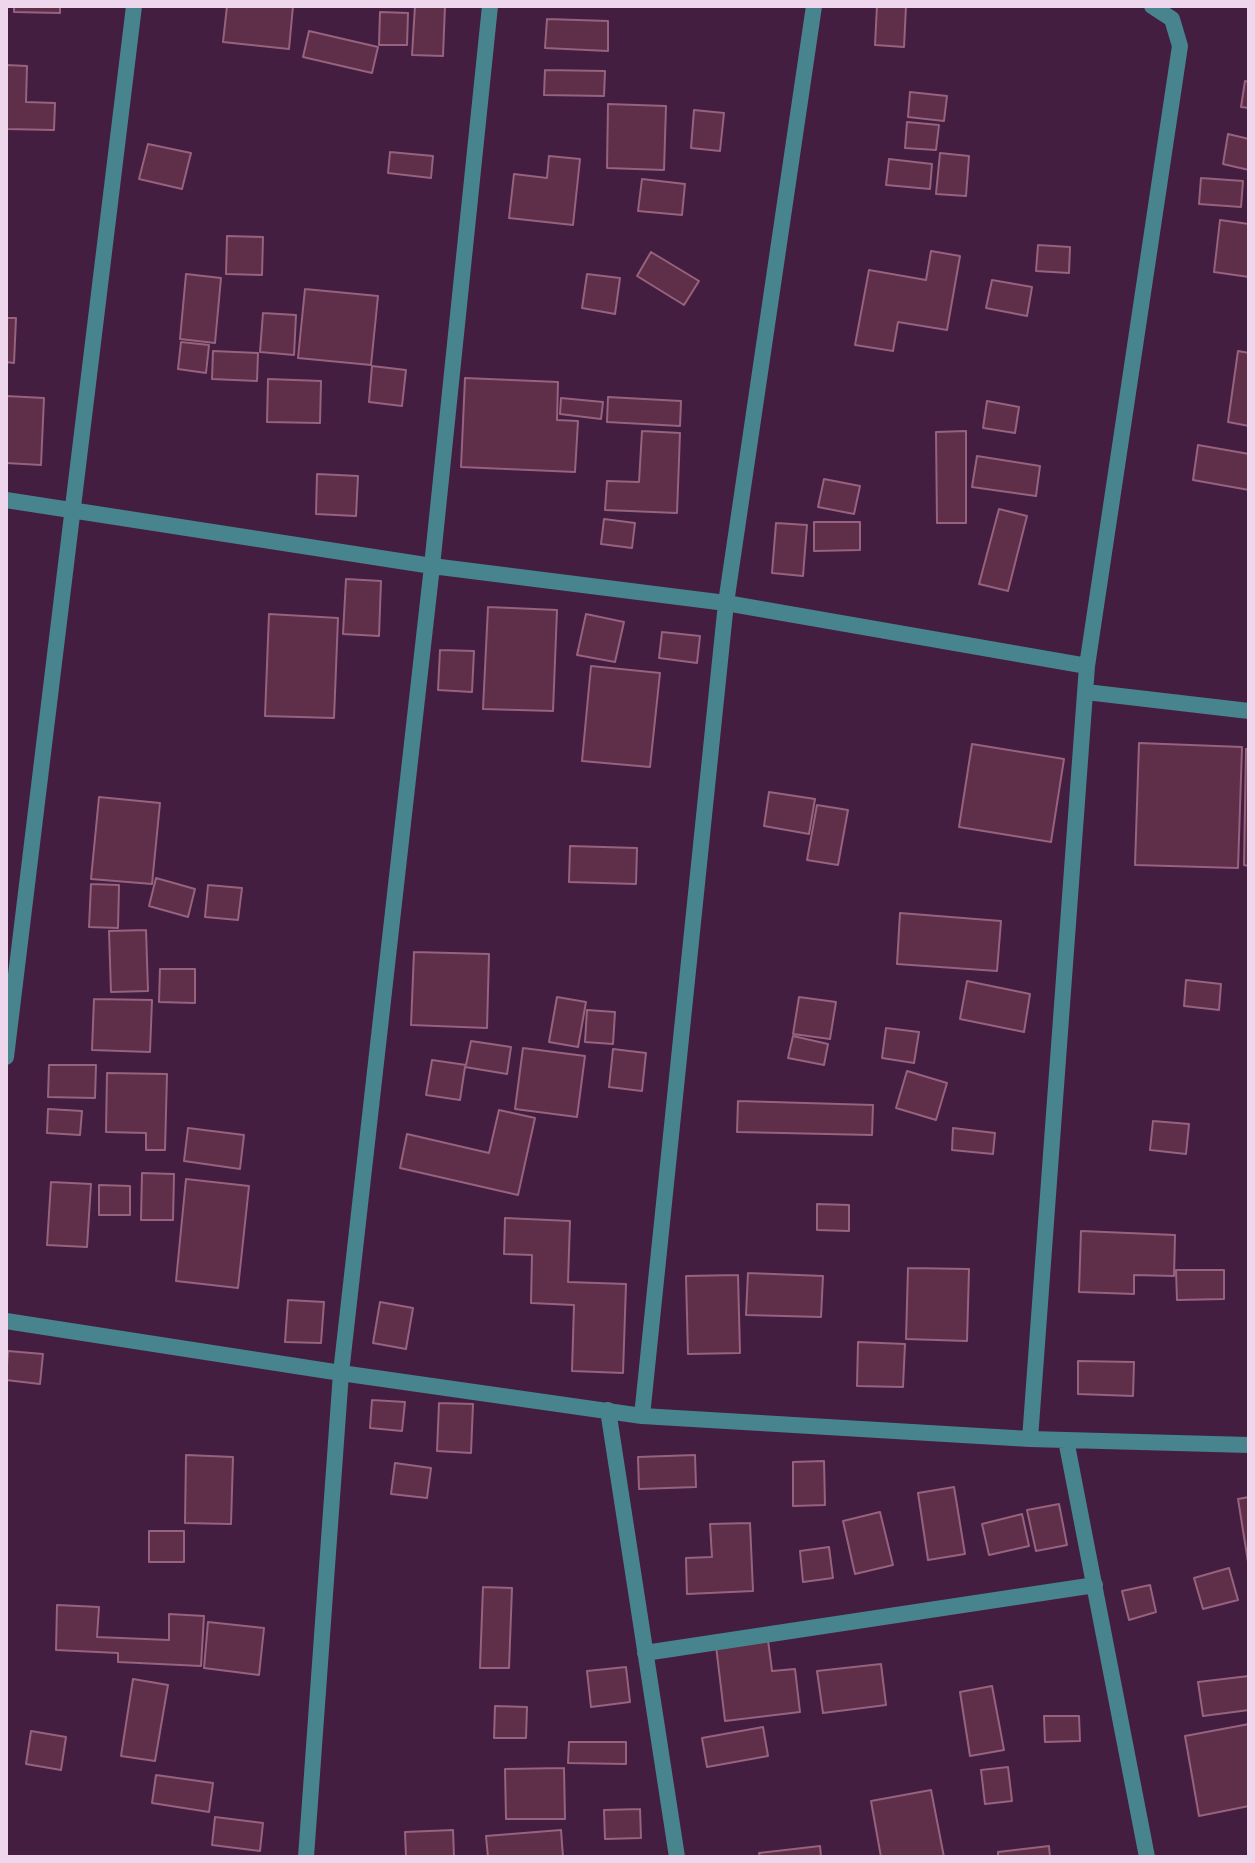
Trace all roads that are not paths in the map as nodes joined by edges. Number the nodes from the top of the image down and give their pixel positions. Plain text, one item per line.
1 (134, 6) edge
2 (490, 6) edge
3 (814, 6) edge
4 (1152, 6) edge
5 (6, 500) edge
6 (72, 510) junction
7 (432, 566) junction
8 (726, 603) junction
9 (1087, 666) junction
10 (1086, 692) junction
11 (1249, 711) edge
12 (6, 1057) edge
13 (6, 1321) edge
14 (341, 1373) junction
15 (608, 1410) junction
16 (642, 1416) junction
17 (1030, 1439) junction
18 (1066, 1440) junction
19 (1249, 1445) edge
20 (1095, 1585) junction
21 (645, 1653) junction
22 (306, 1857) edge
23 (677, 1857) edge
24 (1147, 1857) edge

1 - 6 street
2 - 7 street
3 - 8 street
4 - 9 street
5 - 6 street
6 - 7 street
6 - 12 street
7 - 8 street
7 - 14 street
8 - 9 street
8 - 16 street
9 - 10 street
10 - 11 street
10 - 17 street
13 - 14 street
14 - 15 street
14 - 22 street
15 - 16 street
15 - 21 street
16 - 17 street
17 - 18 street
18 - 19 street
18 - 20 street
20 - 21 street
20 - 24 street
21 - 23 street

